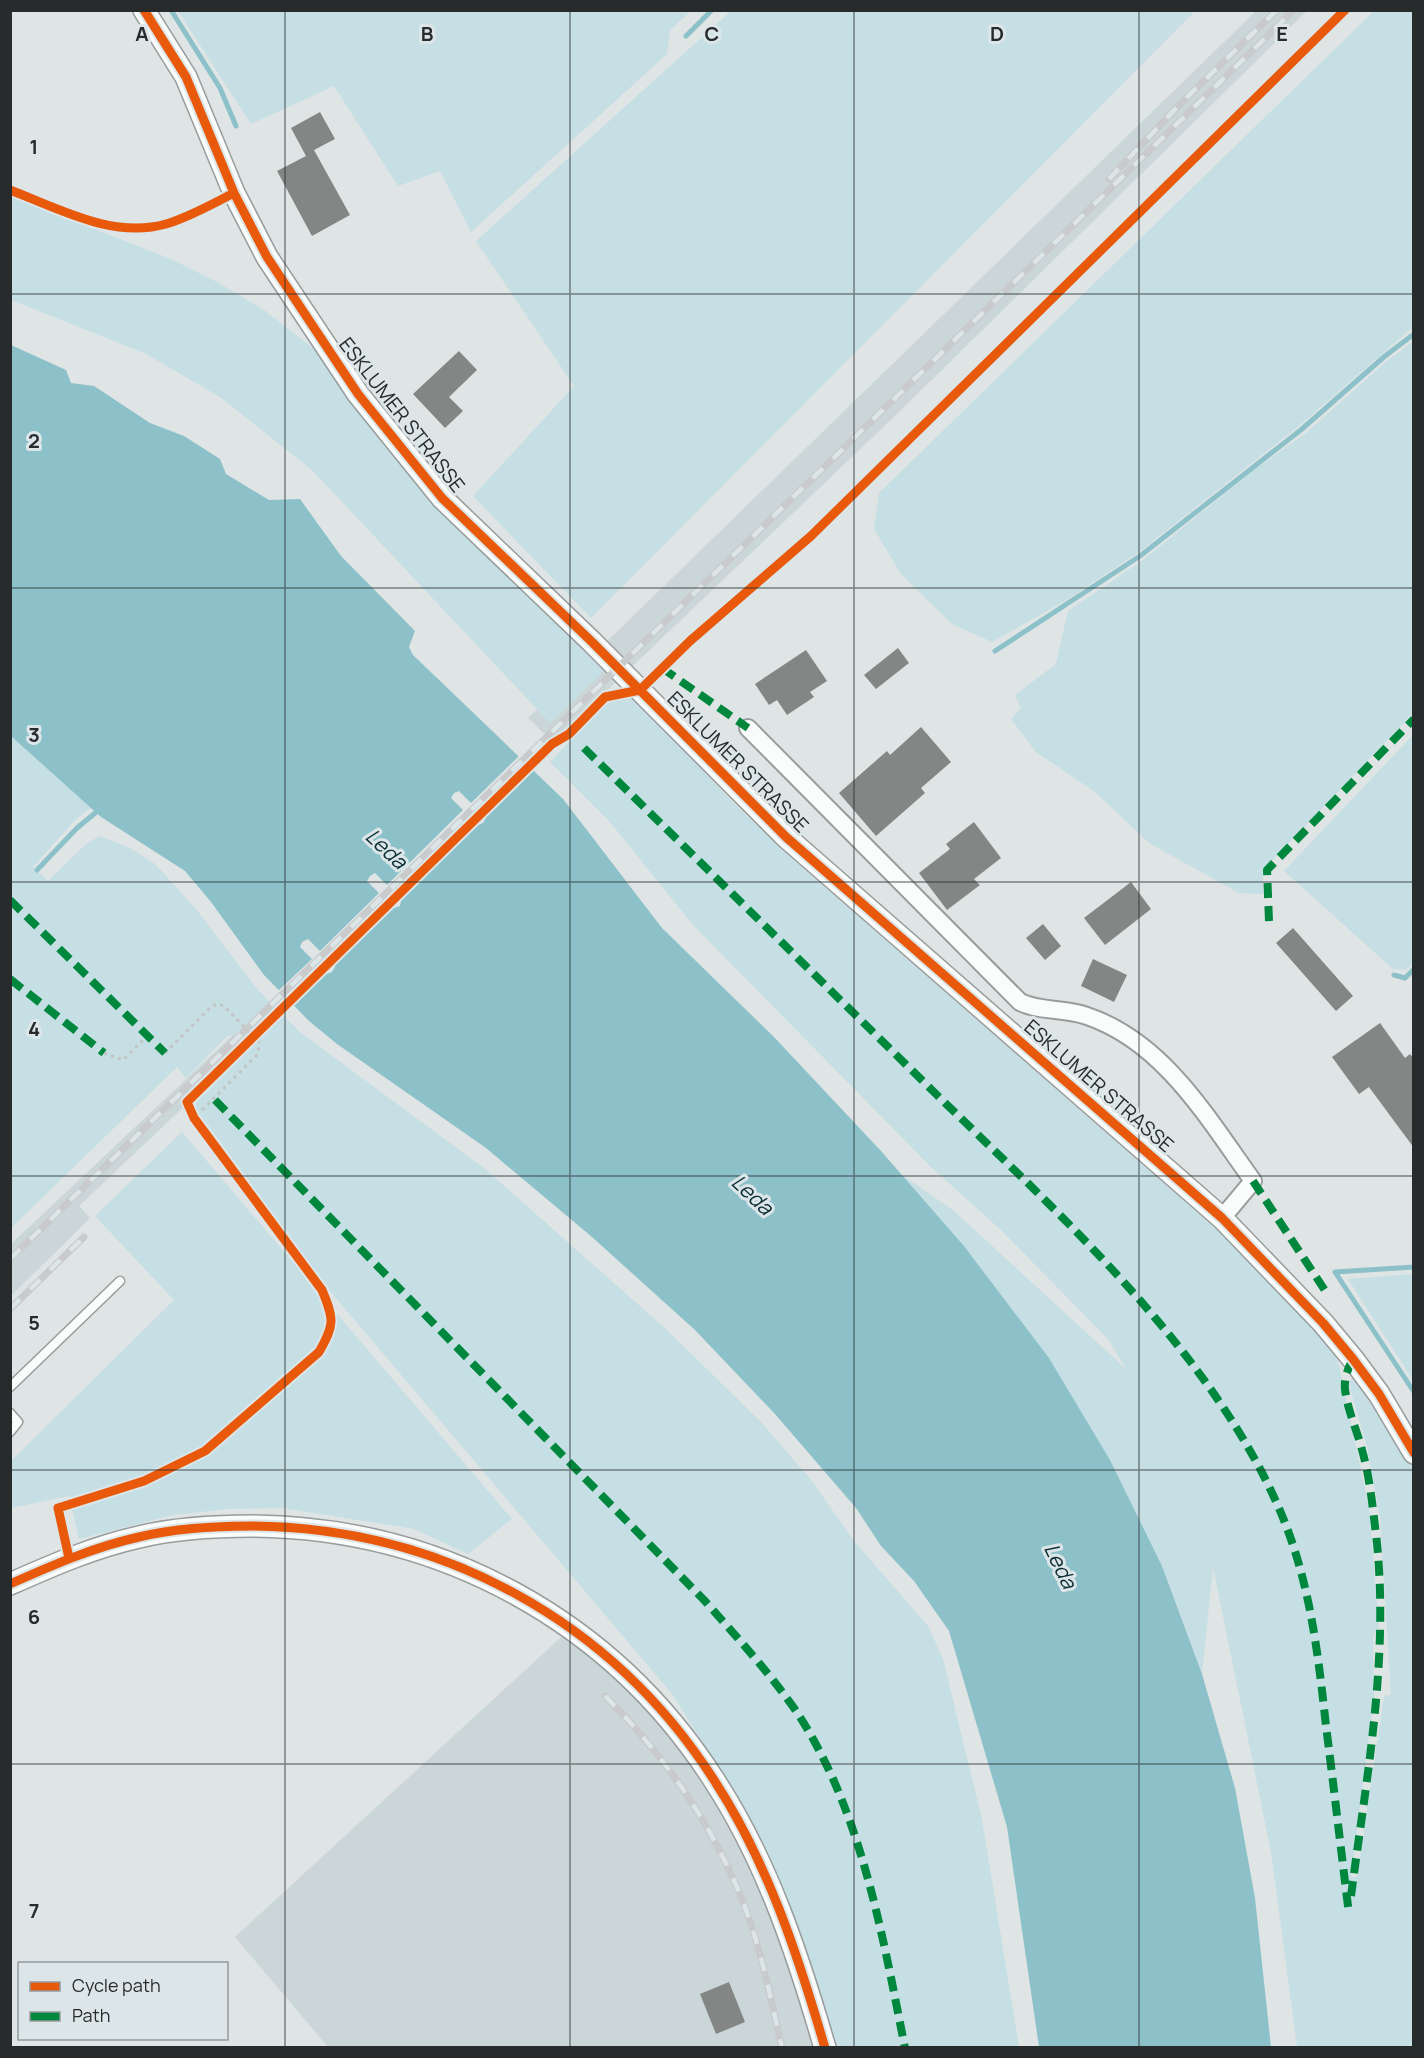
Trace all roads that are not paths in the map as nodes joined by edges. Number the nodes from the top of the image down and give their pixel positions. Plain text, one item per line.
1 (144, 10) edge
2 (10, 190) edge
3 (234, 193) junction
4 (748, 728) dead end
5 (1222, 1218) junction
6 (120, 1281) dead end
7 (10, 1387) edge
8 (10, 1413) edge
9 (10, 1432) edge
10 (1413, 1453) edge
11 (10, 1584) edge
12 (825, 2048) edge

1 - 3 street, ESKLUMER STRASSE
2 - 3 lane
3 - 5 street, ESKLUMER STRASSE
4 - 5 street, ESKLUMER STRASSE
5 - 10 street, ESKLUMER STRASSE
6 - 7 lane
8 - 9 lane
11 - 12 street

